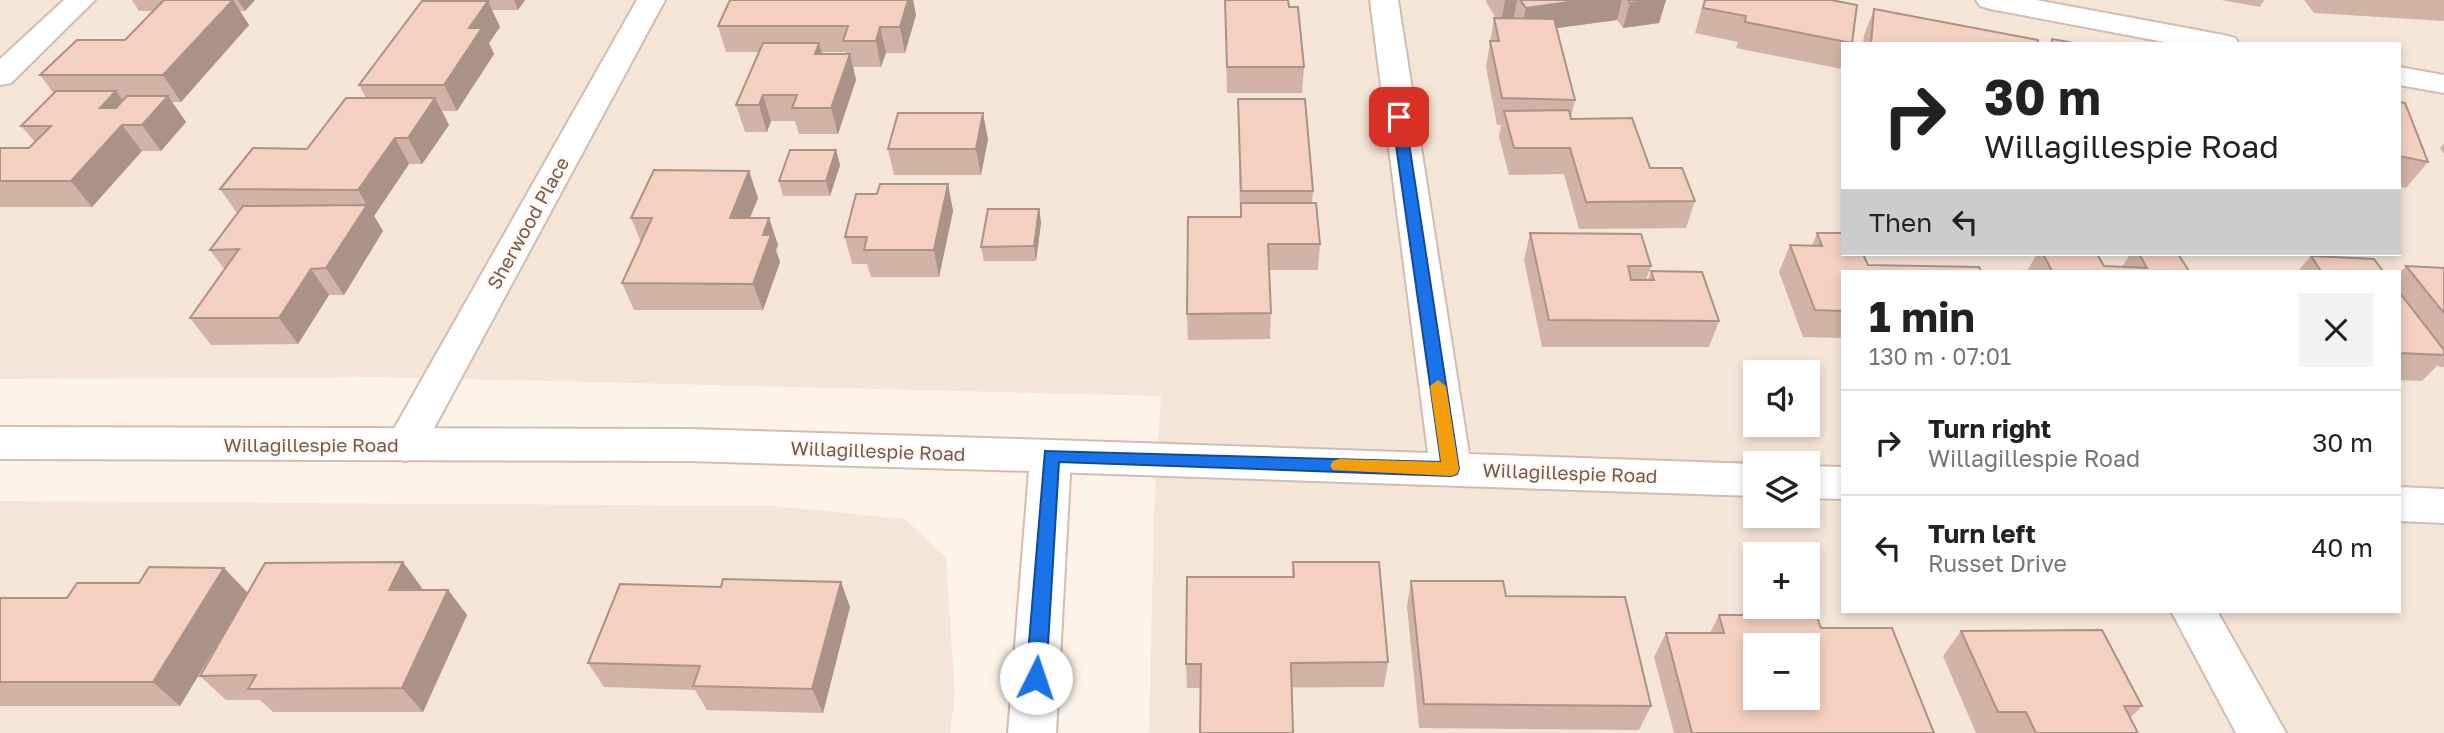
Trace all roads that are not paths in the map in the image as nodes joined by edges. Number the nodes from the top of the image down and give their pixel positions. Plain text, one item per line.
1 (81, 0) edge
2 (651, 0) edge
3 (1384, 0) edge
4 (1990, 0) edge
5 (2213, 42) edge
6 (0, 76) edge
7 (2401, 76) edge
8 (2444, 83) edge
9 (0, 443) edge
10 (405, 446) junction
11 (1051, 456) junction
12 (1451, 469) junction
13 (1743, 480) edge
14 (1820, 482) edge
15 (1841, 483) edge
16 (2401, 504) edge
17 (2444, 506) edge
18 (2194, 613) edge
19 (1032, 733) edge
20 (2262, 733) edge

1 - 6 street
2 - 10 street, Sherwood Place
3 - 12 street
4 - 5 street
7 - 8 street
9 - 10 street, Willagillespie Road
10 - 11 street, Willagillespie Road
11 - 12 street, Willagillespie Road
11 - 19 street
12 - 13 street, Willagillespie Road
14 - 15 street
16 - 17 street
18 - 20 street

